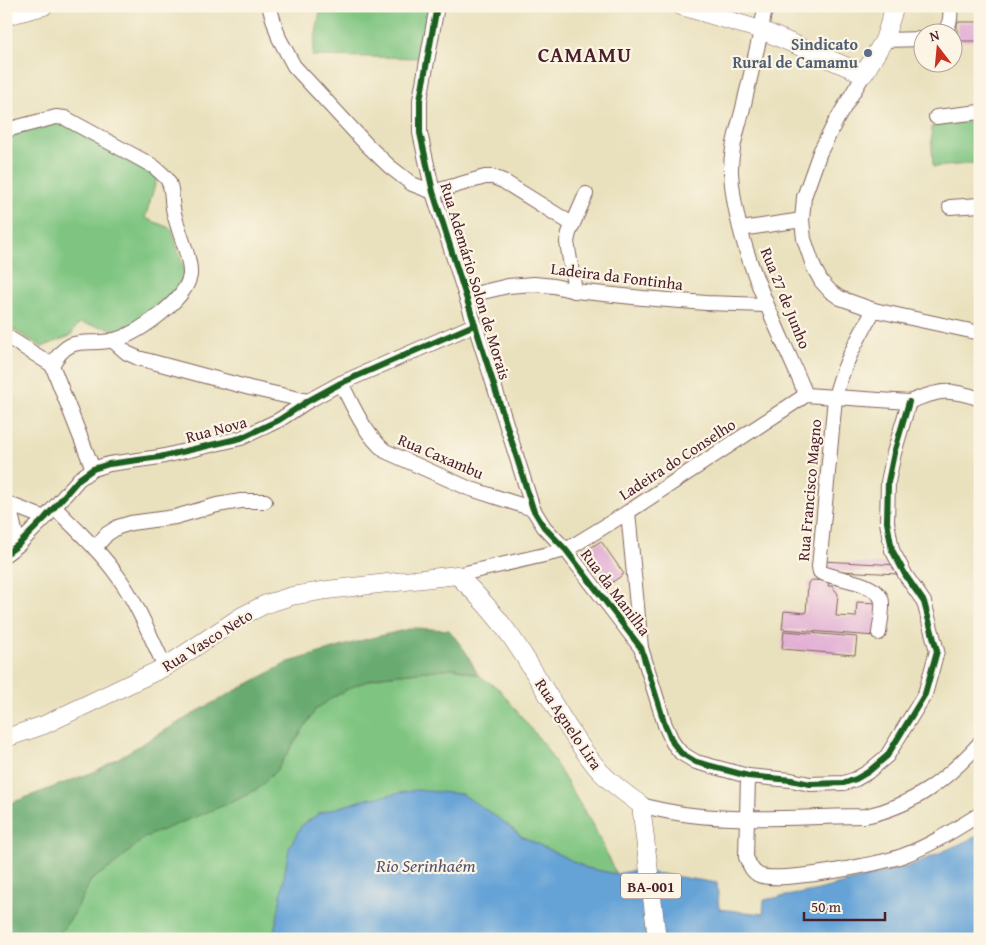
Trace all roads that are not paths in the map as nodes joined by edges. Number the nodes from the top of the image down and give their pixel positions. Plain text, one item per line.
1 (44, 6) edge
2 (269, 6) edge
3 (437, 6) edge
4 (681, 6) edge
5 (766, 6) edge
6 (895, 6) edge
7 (950, 6) edge
8 (6, 16) edge
9 (950, 22) edge
10 (761, 30) junction
11 (914, 39) edge
12 (884, 40) junction
13 (864, 74) junction
14 (980, 112) edge
15 (936, 118) dead end
16 (6, 130) edge
17 (432, 192) junction
18 (586, 194) dead end
19 (980, 205) edge
20 (950, 207) dead end
21 (802, 220) junction
22 (572, 224) junction
23 (741, 229) junction
24 (575, 291) junction
25 (466, 296) junction
26 (766, 305) junction
27 (874, 310) junction
28 (474, 325) junction
29 (980, 333) edge
30 (6, 336) edge
31 (112, 340) junction
32 (52, 365) junction
33 (341, 383) junction
34 (806, 395) junction
35 (835, 398) junction
36 (980, 399) edge
37 (308, 401) junction
38 (909, 402) junction
39 (93, 469) junction
40 (265, 501) dead end
41 (8, 503) edge
42 (55, 508) junction
43 (533, 509) junction
44 (628, 512) junction
45 (45, 518) junction
46 (18, 545) junction
47 (94, 548) junction
48 (566, 550) junction
49 (6, 554) edge
50 (457, 575) junction
51 (879, 633) dead end
52 (641, 648) junction
53 (165, 667) junction
54 (6, 738) edge
55 (980, 743) edge
56 (748, 776) junction
57 (641, 805) junction
58 (980, 814) edge
59 (747, 818) junction
60 (657, 939) edge

1 - 8 main road
2 - 17 street
3 - 17 street, Rua Ademário Solon de Morais
4 - 10 main road
5 - 10 street, Rua 27 de Junho
6 - 12 main road
7 - 9 street
10 - 13 main road
10 - 23 street, Rua 27 de Junho
11 - 12 street
12 - 13 main road
13 - 21 street
14 - 15 street
16 - 31 street
17 - 22 street
17 - 25 street, Rua Ademário Solon de Morais
18 - 22 street
19 - 20 street
21 - 23 street
21 - 27 street
22 - 24 street
23 - 26 street, Rua 27 de Junho
24 - 25 street, Ladeira da Fontinha
24 - 26 street, Ladeira da Fontinha
25 - 28 street, Rua Ademário Solon de Morais
26 - 34 street, Rua 27 de Junho
27 - 29 street
27 - 35 street
28 - 33 street, Rua Nova
28 - 43 street, Rua Ademário Solon de Morais
30 - 32 street
31 - 32 street
31 - 37 street
32 - 39 street
33 - 37 street, Rua Nova
33 - 43 street, Rua Caxambu
34 - 35 street
34 - 44 street, Ladeira do Conselho
35 - 38 street
35 - 51 street, Rua Francisco Magno
36 - 38 street
37 - 39 street, Rua Nova
38 - 56 street, Rua da Manilha
39 - 42 street, Rua Nova
40 - 47 street
41 - 45 street
41 - 46 street
42 - 45 street, Rua Nova
42 - 47 street
43 - 48 street, Rua Ademário Solon de Morais
44 - 48 street, Ladeira do Conselho
44 - 52 street, Rua da Manilha
45 - 46 street, Rua Nova
46 - 49 street, Rua Nova
47 - 53 street
48 - 50 street, Rua Vasco Neto
48 - 52 street, Rua da Manilha
50 - 53 main road, Rua Vasco Neto
50 - 57 main road, Rua Agnelo Lira
52 - 56 street, Rua da Manilha
53 - 54 main road, Rua Vasco Neto
55 - 59 street, Rua Agnelo Lira
56 - 59 street
57 - 59 street, Rua Agnelo Lira
57 - 60 main road, BA-001
58 - 59 street

